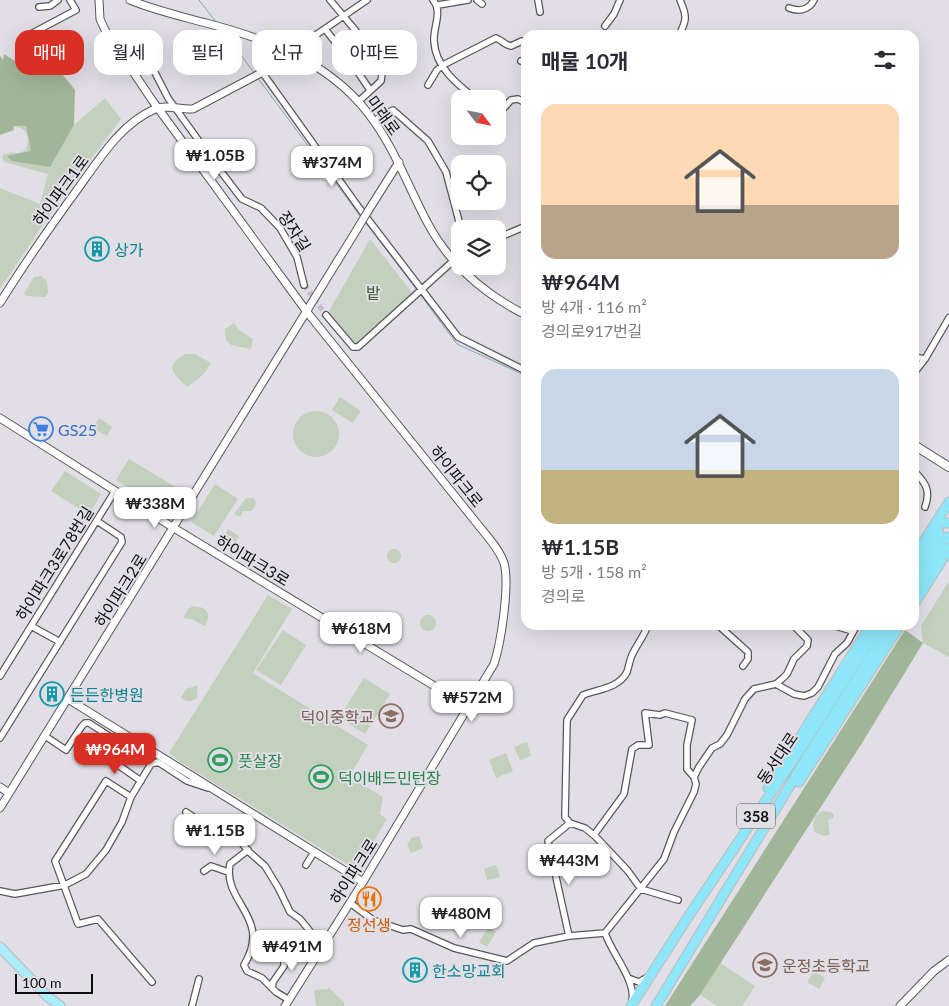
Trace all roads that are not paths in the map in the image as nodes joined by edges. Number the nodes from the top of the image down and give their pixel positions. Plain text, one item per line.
1 (58, 0) edge
2 (70, 0) edge
3 (99, 0) edge
4 (130, 0) edge
5 (330, 0) edge
6 (367, 0) edge
7 (433, 0) edge
8 (468, 0) edge
9 (538, 0) edge
10 (620, 0) edge
11 (680, 0) edge
12 (814, 0) edge
13 (438, 6) junction
14 (40, 7) dead end
15 (789, 8) dead end
16 (540, 12) dead end
17 (344, 16) junction
18 (605, 26) dead end
19 (325, 29) junction
20 (38, 30) edge
21 (682, 30) edge
22 (322, 31) edge
23 (252, 38) edge
24 (521, 41) edge
25 (443, 65) junction
26 (322, 72) edge
27 (155, 75) edge
28 (256, 75) edge
29 (261, 75) edge
30 (428, 85) dead end
31 (370, 90) junction
32 (465, 90) edge
33 (521, 100) edge
34 (358, 102) junction
35 (506, 106) edge
36 (158, 108) junction
37 (174, 108) junction
38 (374, 121) junction
39 (399, 162) junction
40 (459, 220) edge
41 (521, 230) edge
42 (506, 235) edge
43 (451, 258) edge
44 (451, 263) edge
45 (468, 275) edge
46 (304, 285) tunnel mouth
47 (421, 291) junction
48 (0, 303) edge
49 (307, 312) junction
50 (521, 312) edge
51 (326, 315) tunnel mouth
52 (949, 318) edge
53 (919, 358) edge
54 (925, 359) junction
55 (919, 367) edge
56 (521, 368) edge
57 (0, 418) edge
58 (919, 448) edge
59 (949, 468) edge
60 (919, 477) edge
61 (115, 491) junction
62 (949, 502) edge
63 (925, 507) dead end
64 (97, 521) junction
65 (949, 523) edge
66 (174, 528) junction
67 (939, 532) junction
68 (949, 549) edge
69 (919, 552) edge
70 (919, 564) edge
71 (919, 578) edge
72 (919, 596) edge
73 (31, 626) junction
74 (646, 630) edge
75 (724, 630) edge
76 (797, 630) edge
77 (849, 630) edge
78 (867, 630) edge
79 (877, 630) edge
80 (888, 630) edge
81 (897, 630) edge
82 (853, 631) joint
83 (60, 642) junction
84 (743, 666) dead end
85 (2, 668) edge
86 (0, 676) edge
87 (776, 684) junction
88 (68, 699) junction
89 (469, 707) junction
90 (45, 736) junction
91 (0, 738) edge
92 (694, 776) junction
93 (141, 781) junction
94 (0, 787) edge
95 (212, 788) junction
96 (10, 793) junction
97 (131, 797) junction
98 (0, 808) edge
99 (186, 812) dead end
100 (570, 823) junction
101 (594, 836) junction
102 (248, 850) junction
103 (314, 852) junction
104 (306, 865) dead end
105 (204, 871) dead end
106 (228, 872) junction
107 (363, 882) junction
108 (65, 885) junction
109 (640, 889) junction
110 (0, 891) edge
111 (678, 900) dead end
112 (350, 903) junction
113 (688, 917) junction
114 (705, 927) junction
115 (605, 933) junction
116 (569, 936) junction
117 (0, 947) edge
118 (290, 948) dead end
119 (322, 948) junction
120 (949, 960) edge
121 (655, 969) junction
122 (199, 978) dead end
123 (628, 978) junction
124 (152, 982) dead end
125 (272, 988) junction
126 (908, 997) junction
127 (287, 1003) edge
128 (60, 1006) edge
129 (192, 1006) edge
130 (631, 1006) edge
131 (656, 1006) edge
132 (900, 1006) edge
133 (908, 1006) edge

1 - 14 street
2 - 20 street
3 - 36 street, 하이파크로
4 - 23 street, 미래로
5 - 17 street
6 - 17 street
7 - 13 street
8 - 13 street
9 - 16 street
10 - 18 street
11 - 21 street
12 - 15 street
13 - 25 street
17 - 19 street
17 - 31 street
19 - 22 street
19 - 31 street
24 - 25 street
25 - 30 street
25 - 32 street
26 - 34 street, 미래로
27 - 37 street, 장자길
28 - 37 street
29 - 47 street
31 - 34 street
33 - 35 street
34 - 38 street, 미래로
36 - 37 street
36 - 48 street, 하이파크1로
36 - 49 street, 하이파크로
37 - 46 street, 장자길
38 - 39 street, 미래로
38 - 40 street
39 - 43 street, 미래로
39 - 49 street, 하이파크2로, bridge
41 - 42 street
44 - 47 street
45 - 50 street, 미래로
47 - 51 street
47 - 56 street
49 - 66 street, 하이파크2로
49 - 89 street, 하이파크로
52 - 54 street
53 - 54 street
54 - 55 street
57 - 61 street, 하이파크3로
58 - 59 main road
60 - 63 street
61 - 64 street, 하이파크3로78번길
61 - 66 street, 하이파크3로
62 - 67 highway
64 - 73 street, 하이파크3로78번길
64 - 83 street
65 - 67 highway
66 - 88 street, 하이파크2로
66 - 89 street, 하이파크3로
67 - 69 highway
67 - 70 highway
67 - 71 highway
68 - 72 highway
73 - 83 street
73 - 85 street, 하이파크3로78번길
74 - 100 street
75 - 84 street
76 - 87 street
77 - 82 street
78 - 113 highway
79 - 113 highway, 동서대로 / 358
80 - 114 highway, 동서대로 / 358
81 - 114 highway
82 - 87 street
83 - 91 street
85 - 86 street, 하이파크3로78번길
87 - 92 street
88 - 90 street, 하이파크2로
88 - 95 street
89 - 107 street, 하이파크로
90 - 93 street
90 - 96 street, 하이파크2로
92 - 101 street
92 - 109 street
93 - 95 street
93 - 97 street
94 - 96 street
95 - 103 street
96 - 98 street, 하이파크2로
97 - 108 street
97 - 108 street
99 - 102 street
100 - 101 street
100 - 116 street
101 - 109 street
102 - 106 street
102 - 119 street
103 - 104 street
103 - 107 street
105 - 106 street
106 - 125 street
107 - 112 street, 하이파크로
108 - 110 street
108 - 124 street
109 - 111 street
109 - 115 street
112 - 116 street
112 - 119 street, 하이파크로
113 - 121 highway, 동서대로 / 358
114 - 131 highway, 동서대로 / 358
115 - 116 street
115 - 123 street
117 - 128 main road
118 - 125 street
119 - 127 street, 하이파크로
120 - 126 street
121 - 123 street
121 - 130 highway, 동서대로 / 358
122 - 129 street
123 - 130 street
125 - 127 street
126 - 132 street
126 - 133 street

